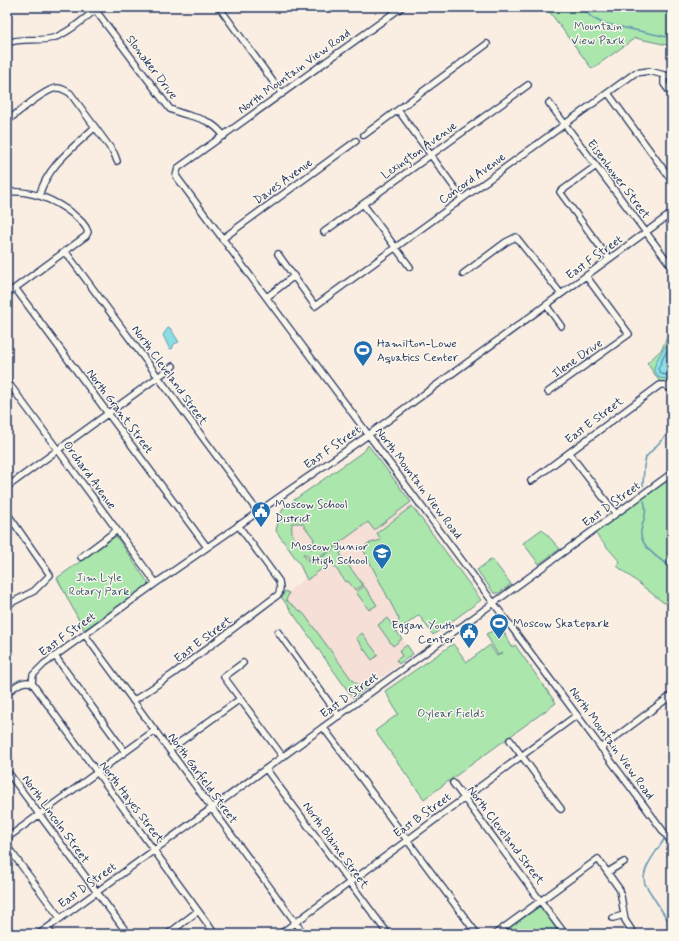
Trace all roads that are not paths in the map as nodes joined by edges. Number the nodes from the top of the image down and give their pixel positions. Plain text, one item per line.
1 (219, 7) edge
2 (402, 7) edge
3 (96, 8) edge
4 (7, 43) edge
5 (487, 44) dead end
6 (664, 75) junction
7 (672, 77) edge
8 (528, 85) dead end
9 (608, 93) junction
10 (282, 94) junction
11 (672, 95) edge
12 (549, 103) dead end
13 (398, 110) junction
14 (7, 121) edge
15 (564, 124) junction
16 (95, 127) junction
17 (364, 135) dead end
18 (224, 136) junction
19 (356, 141) dead end
20 (431, 156) junction
21 (117, 162) dead end
22 (596, 166) junction
23 (672, 181) edge
24 (7, 192) edge
25 (39, 196) junction
26 (462, 198) junction
27 (363, 204) junction
28 (672, 213) edge
29 (324, 232) dead end
30 (646, 232) junction
31 (222, 239) junction
32 (395, 247) junction
33 (65, 251) junction
34 (278, 254) dead end
35 (609, 259) junction
36 (410, 267) dead end
37 (672, 267) edge
38 (463, 274) dead end
39 (294, 276) junction
40 (586, 276) junction
41 (15, 288) junction
42 (7, 294) edge
43 (561, 294) junction
44 (266, 297) junction
45 (546, 305) junction
46 (561, 326) dead end
47 (173, 366) dead end
48 (158, 377) junction
49 (7, 380) edge
50 (672, 390) edge
51 (548, 392) dead end
52 (108, 413) junction
53 (369, 434) junction
54 (58, 450) junction
55 (569, 452) junction
56 (672, 473) edge
57 (531, 480) dead end
58 (7, 487) edge
59 (258, 512) junction
60 (7, 514) edge
61 (616, 514) junction
62 (238, 525) junction
63 (117, 530) junction
64 (207, 547) junction
65 (81, 557) dead end
66 (156, 583) junction
67 (494, 603) junction
68 (7, 605) edge
69 (278, 632) dead end
70 (85, 635) junction
71 (55, 656) junction
72 (243, 663) dead end
73 (32, 683) junction
74 (7, 692) edge
75 (672, 695) edge
76 (240, 699) junction
77 (133, 701) junction
78 (577, 715) junction
79 (339, 716) junction
80 (324, 727) junction
81 (154, 731) junction
82 (510, 740) dead end
83 (601, 748) junction
84 (169, 750) junction
85 (125, 752) junction
86 (522, 755) junction
87 (283, 757) junction
88 (266, 769) junction
89 (97, 773) junction
90 (10, 775) dead end
91 (453, 783) dead end
92 (464, 798) junction
93 (211, 809) junction
94 (561, 809) dead end
95 (39, 814) junction
96 (7, 838) edge
97 (407, 840) junction
98 (671, 841) edge
99 (7, 846) edge
100 (154, 850) junction
101 (13, 854) junction
102 (7, 858) edge
103 (624, 862) dead end
104 (608, 872) junction
105 (349, 882) junction
106 (96, 892) junction
107 (540, 900) junction
108 (198, 911) junction
109 (624, 915) junction
110 (60, 918) junction
111 (613, 918) dead end
112 (295, 922) junction
113 (47, 928) junction
114 (39, 934) edge
115 (52, 934) edge
116 (128, 934) edge
117 (168, 934) edge
118 (215, 934) edge
119 (280, 934) edge
120 (304, 934) edge
121 (388, 934) edge
122 (476, 934) edge
123 (494, 934) edge
124 (565, 934) edge
125 (634, 934) edge

1 - 10 street
2 - 10 street, North Mountain View Road
3 - 4 street
3 - 18 street, Slonaker Drive
5 - 13 street
6 - 7 street
6 - 9 street, Concord Avenue
6 - 11 street
8 - 20 street, Lexington Avenue
9 - 15 street, Concord Avenue
9 - 23 street
10 - 18 street, North Mountain View Road
12 - 15 street, Eisenhower Street
13 - 17 street
13 - 20 street
14 - 16 street
15 - 22 street, Eisenhower Street
15 - 26 street, Concord Avenue
16 - 21 street
16 - 25 street
18 - 31 street, North Mountain View Road
19 - 31 street, Daves Avenue
20 - 26 street
20 - 27 street, Lexington Avenue
22 - 30 street, Eisenhower Street
22 - 35 street
24 - 25 street
25 - 33 street
26 - 32 street, Concord Avenue
27 - 29 street, Lexington Avenue
27 - 32 street
28 - 30 street, East F Street
30 - 35 street, East F Street
30 - 37 street, Eisenhower Street
31 - 44 street, North Mountain View Road
32 - 36 street
32 - 39 street, Concord Avenue
33 - 41 street
33 - 48 street, North Cleveland Street
34 - 39 street
35 - 40 street, East F Street
38 - 43 street
39 - 44 street
40 - 43 street, East F Street
40 - 51 street, Ilene Drive
41 - 42 street
41 - 52 street, North Grant Street
43 - 45 street, East F Street
44 - 53 street, North Mountain View Road
45 - 46 street
45 - 53 street, East F Street
47 - 48 street
48 - 52 street
48 - 59 street, North Cleveland Street
49 - 54 street, Orchard Avenue
50 - 55 street, East E Street
52 - 54 street
52 - 64 street, North Grant Street
53 - 59 street, East F Street
53 - 67 street, North Mountain View Road
54 - 58 street
54 - 63 street, Orchard Avenue
55 - 57 street, East E Street
55 - 61 street
56 - 61 street, East D Street
59 - 62 street, East F Street
60 - 68 street
61 - 67 street, East D Street
62 - 64 street, East F Street
62 - 77 street, East E Street
63 - 65 street
63 - 66 street, Orchard Avenue
64 - 66 street, East F Street
66 - 70 street, East F Street
67 - 78 street, North Mountain View Road
67 - 79 street, East D Street
69 - 79 street
70 - 71 street, East F Street
70 - 77 street, North Garfield Street
71 - 73 street, East F Street
71 - 85 street
72 - 76 street
73 - 74 street
73 - 89 street, North Hayes Street
75 - 83 street
76 - 84 street
76 - 87 street
77 - 81 street, North Garfield Street
78 - 83 street, North Mountain View Road
78 - 86 street, East B Street
79 - 80 street, East D Street
80 - 87 street, East D Street
80 - 97 street
81 - 84 street, North Garfield Street
81 - 85 street
82 - 86 street
83 - 98 street, North Mountain View Road
84 - 93 street, North Garfield Street
85 - 89 street
86 - 92 street, East B Street
86 - 94 street
87 - 88 street, East D Street
88 - 93 street, East D Street
88 - 105 street, North Blaine Street
89 - 95 street
89 - 100 street, North Hayes Street
90 - 95 street, North Lincoln Street
91 - 92 street, North Cleveland Street
92 - 97 street, East B Street
92 - 107 street, North Cleveland Street
93 - 100 street, East D Street
93 - 112 street, North Garfield Street
95 - 96 street
95 - 106 street, North Lincoln Street
97 - 105 street, East B Street
97 - 122 street
99 - 101 street
100 - 106 street, East D Street
100 - 108 street, North Hayes Street
101 - 102 street
101 - 110 street
103 - 104 street
104 - 107 street
104 - 109 street
105 - 112 street, East B Street
105 - 121 street, North Blaine Street
106 - 110 street, East D Street
106 - 116 street, North Lincoln Street
107 - 123 street
107 - 124 street, North Cleveland Street
108 - 117 street
108 - 118 street, North Hayes Street
109 - 111 street
109 - 125 street
110 - 113 street, East D Street
112 - 119 street, East B Street
112 - 120 street, North Garfield Street
113 - 114 street, East D Street
113 - 115 street

